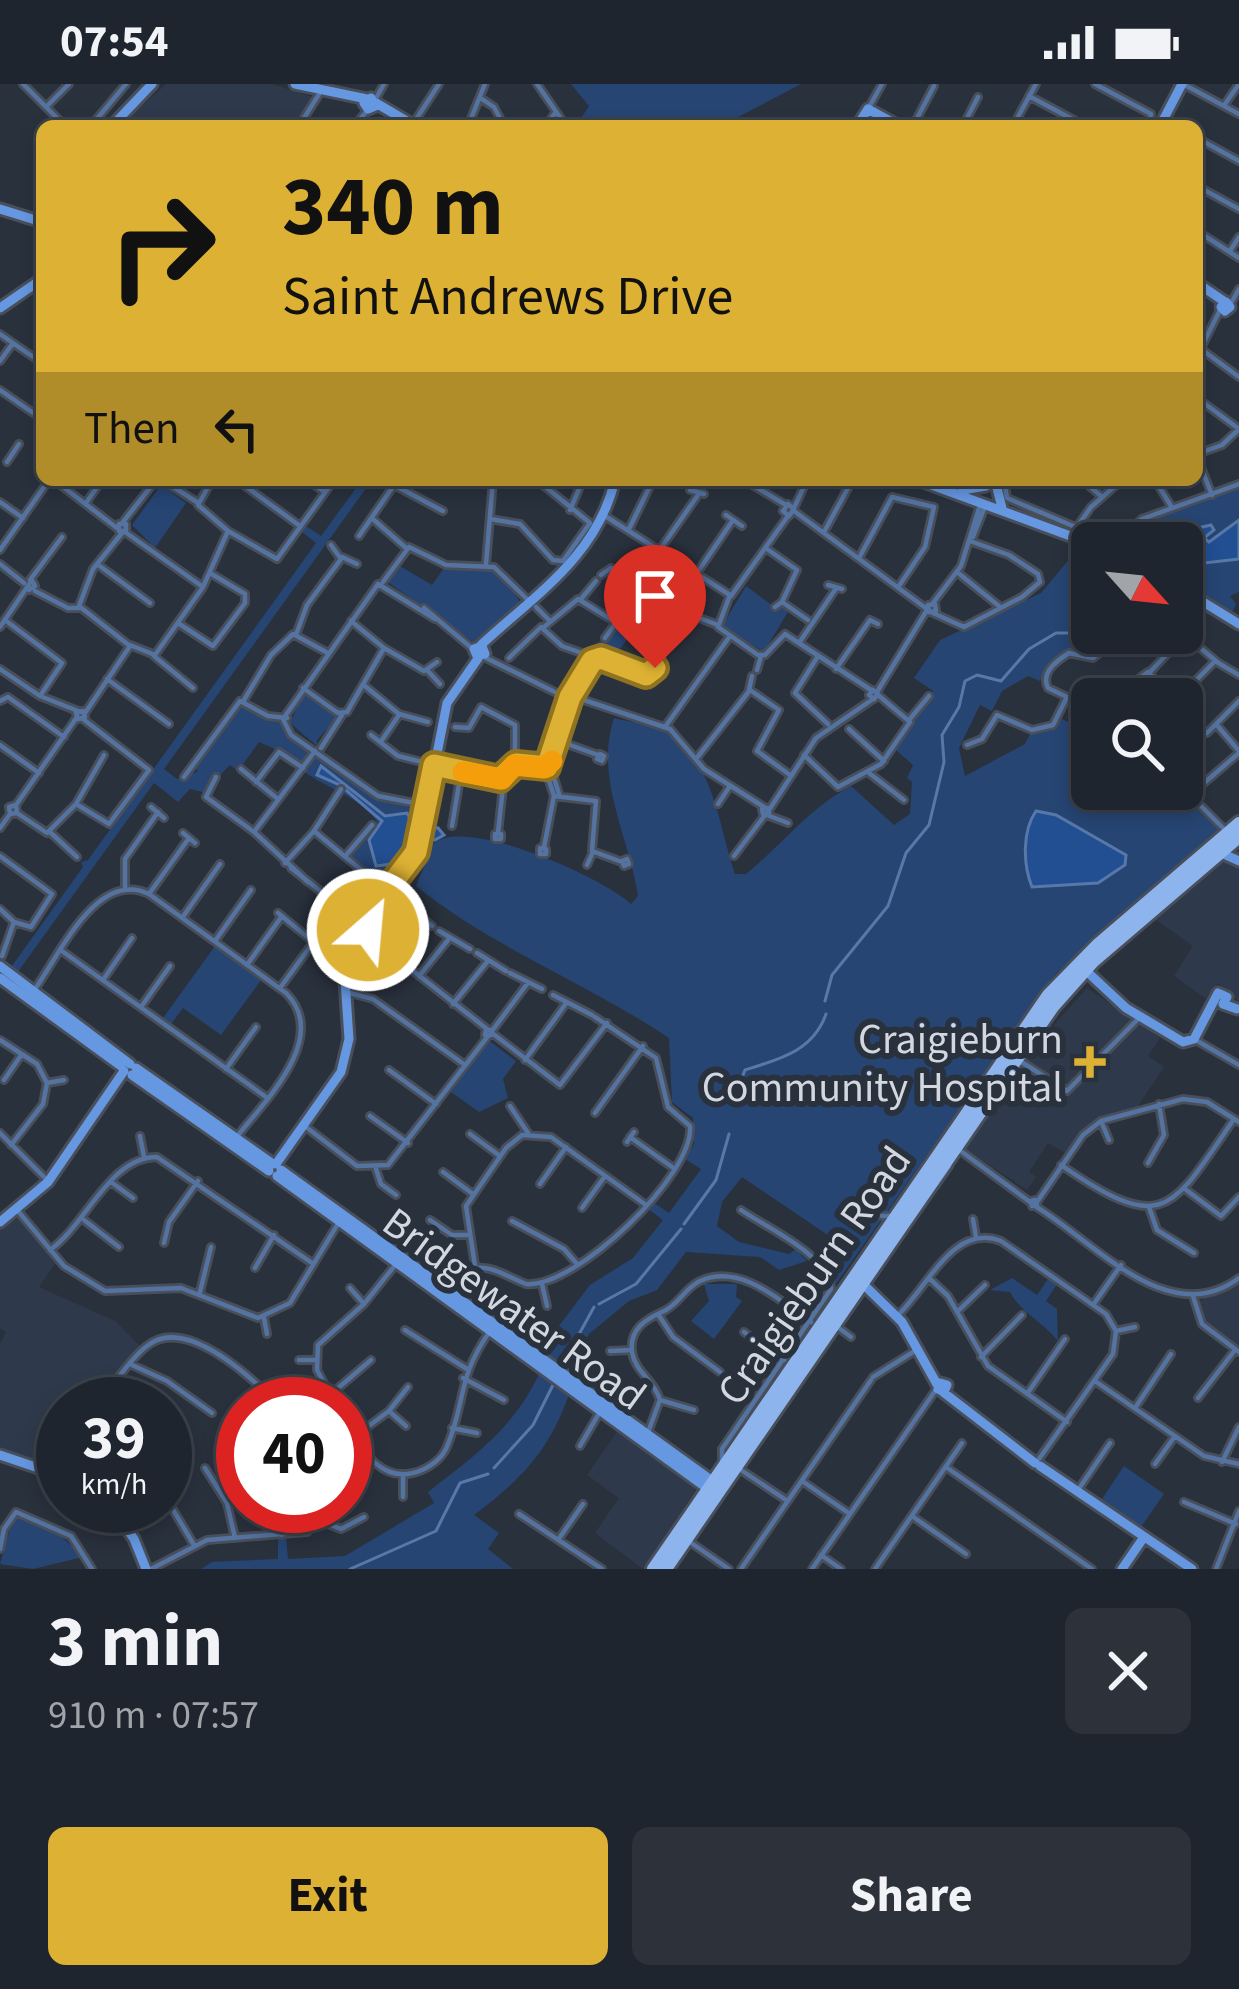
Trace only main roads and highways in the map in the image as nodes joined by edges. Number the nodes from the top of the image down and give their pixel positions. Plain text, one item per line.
1 (1236, 835) edge
2 (1084, 969) junction
3 (948, 1149) junction
4 (856, 1283) junction
5 (715, 1482) junction
6 (652, 1569) edge
7 (666, 1569) edge

1 - 2 main road, Craigieburn Road
1 - 2 main road, Craigieburn Road
2 - 3 main road, Craigieburn Road
2 - 3 main road, Craigieburn Road
3 - 4 main road, Craigieburn Road
3 - 4 main road, Craigieburn Road
4 - 5 main road, Craigieburn Road
4 - 5 main road, Craigieburn Road
5 - 6 main road, Craigieburn Road
5 - 7 main road, Craigieburn Road

